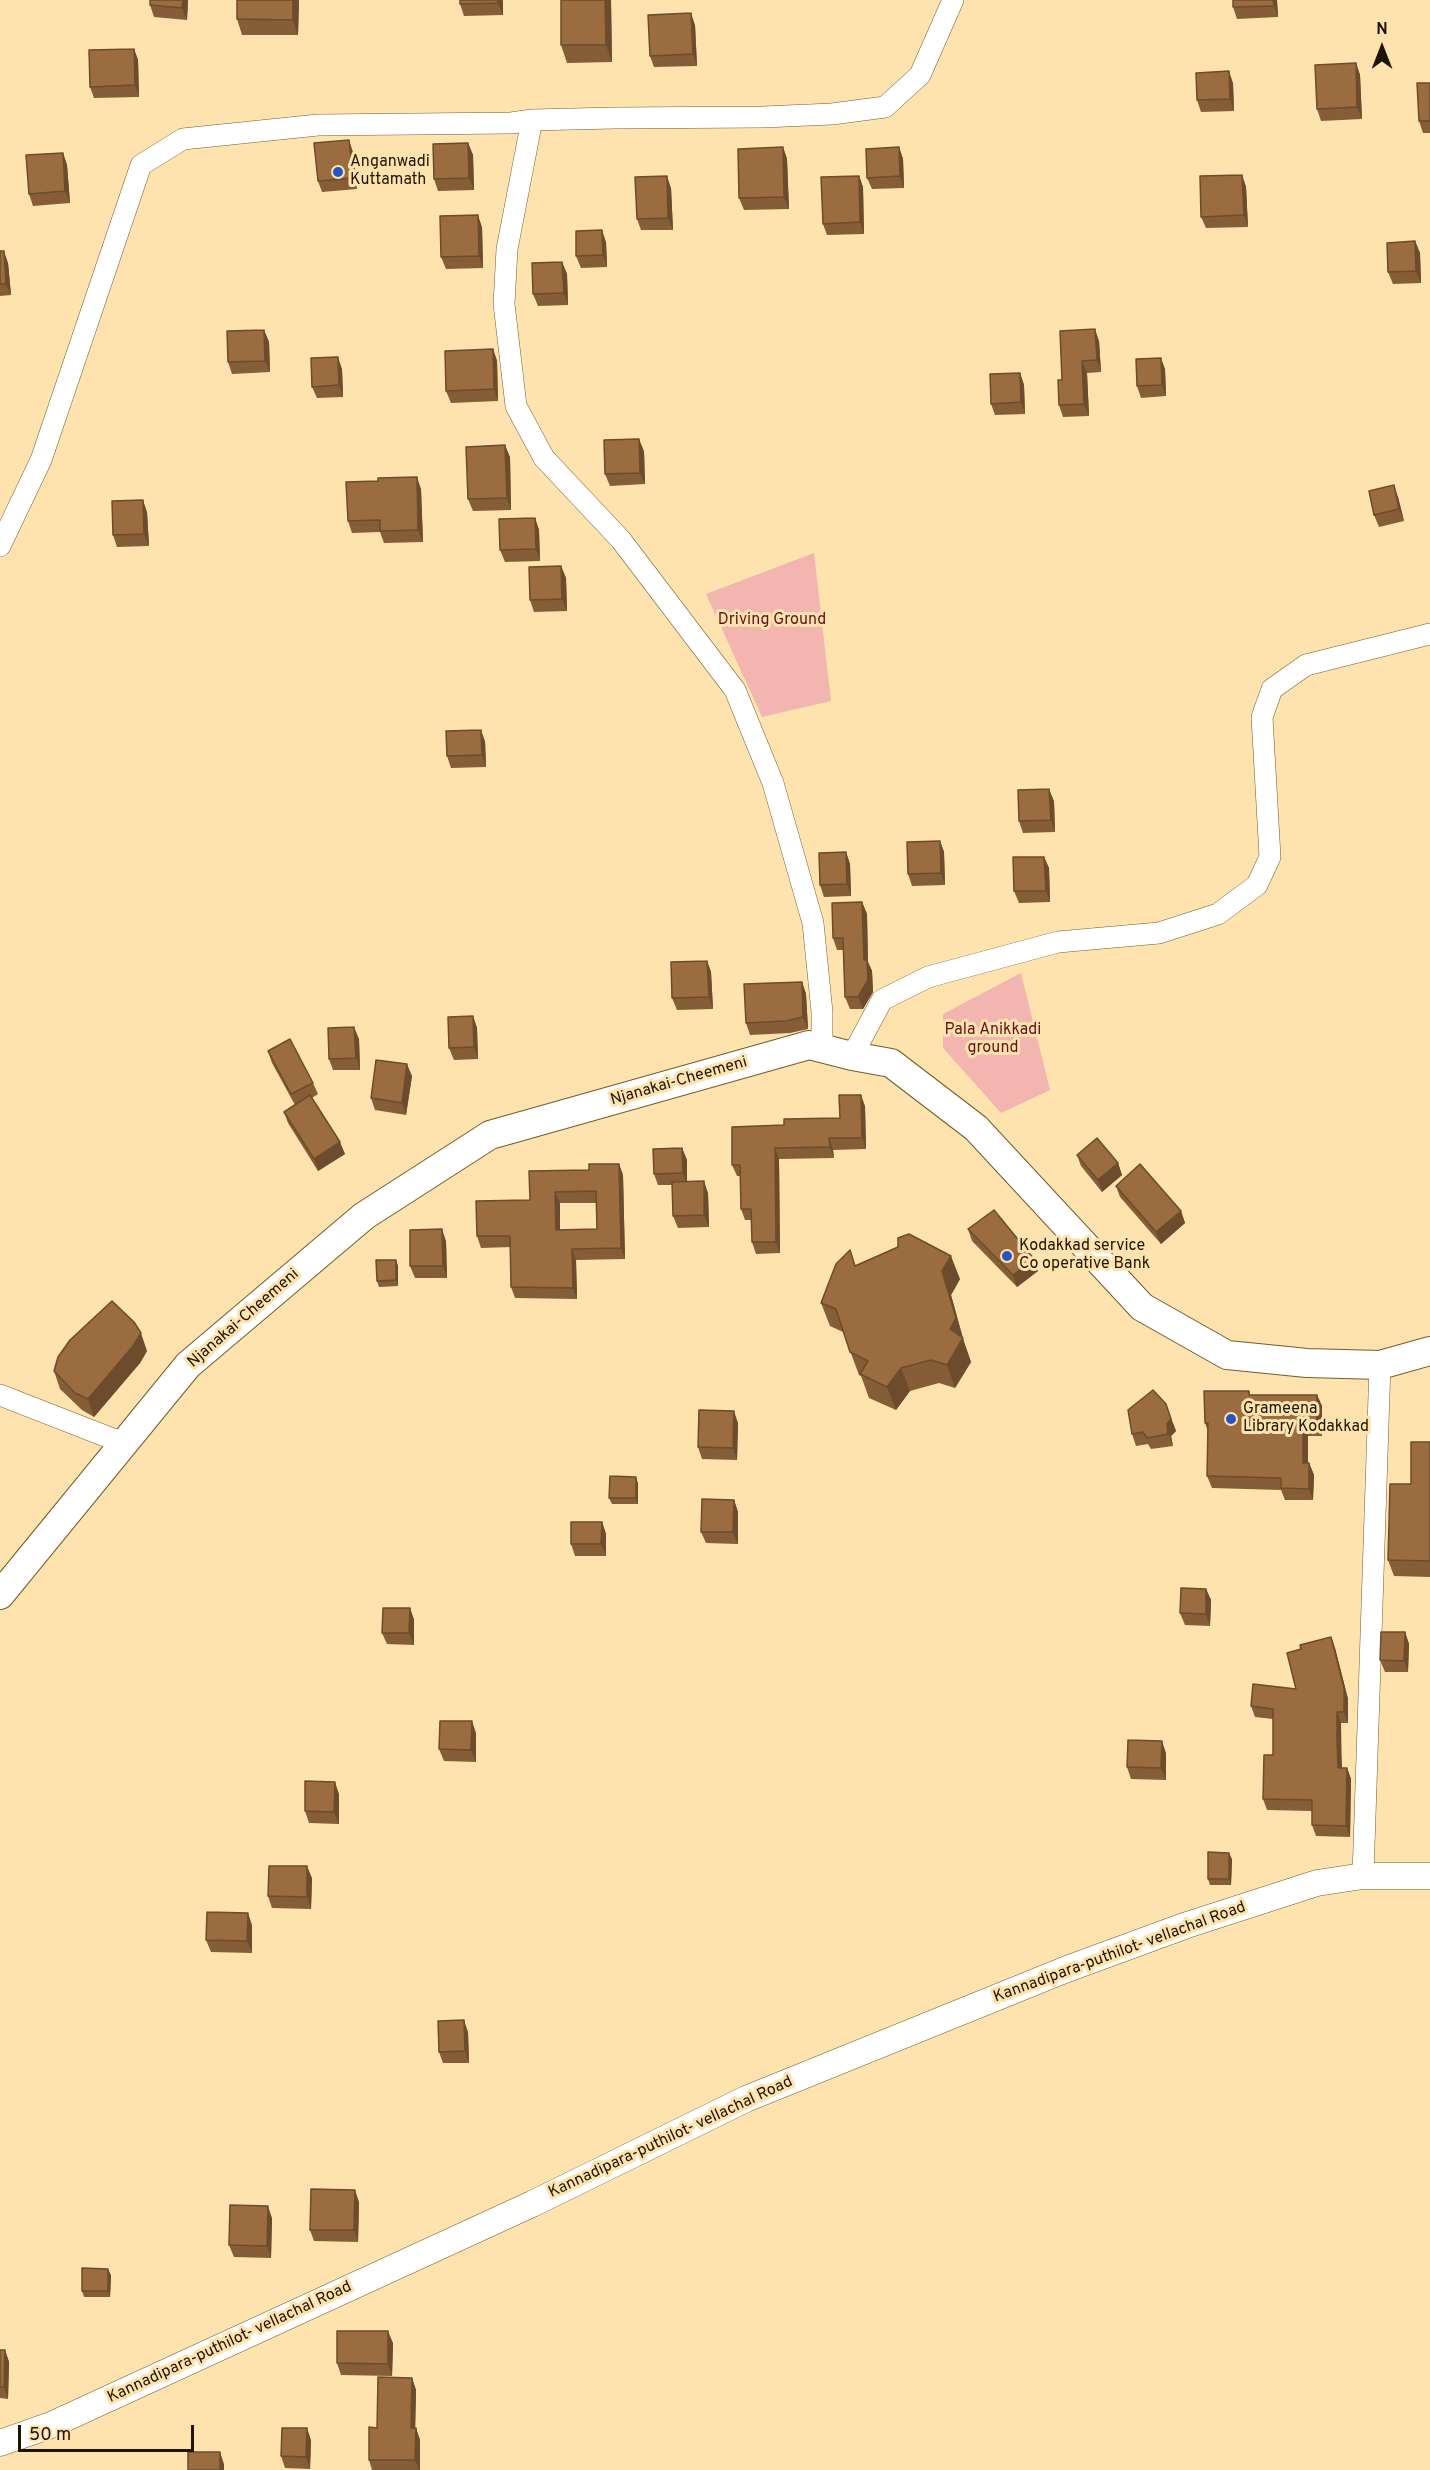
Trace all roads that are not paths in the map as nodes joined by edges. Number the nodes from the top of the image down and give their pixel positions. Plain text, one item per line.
1 (953, 0) edge
2 (532, 120) junction
3 (0, 546) edge
4 (1430, 634) edge
5 (822, 1047) junction
6 (852, 1056) junction
7 (1430, 1351) edge
8 (1380, 1365) junction
9 (0, 1395) edge
10 (123, 1443) junction
11 (0, 1595) edge
12 (1363, 1876) junction
13 (1430, 1876) edge
14 (0, 2443) edge

1 - 2 street
2 - 3 street
2 - 5 street
4 - 6 street
5 - 6 main road, Njanakai-Cheemeni
5 - 10 main road, Njanakai-Cheemeni
6 - 8 main road, Njanakai-Cheemeni
7 - 8 main road, Njanakai-Cheemeni
8 - 12 street
9 - 10 street
10 - 11 main road, Njanakai-Cheemeni
12 - 13 street, Kannadipara-puthilot- vellachal Road
12 - 14 street, Kannadipara-puthilot- vellachal Road

